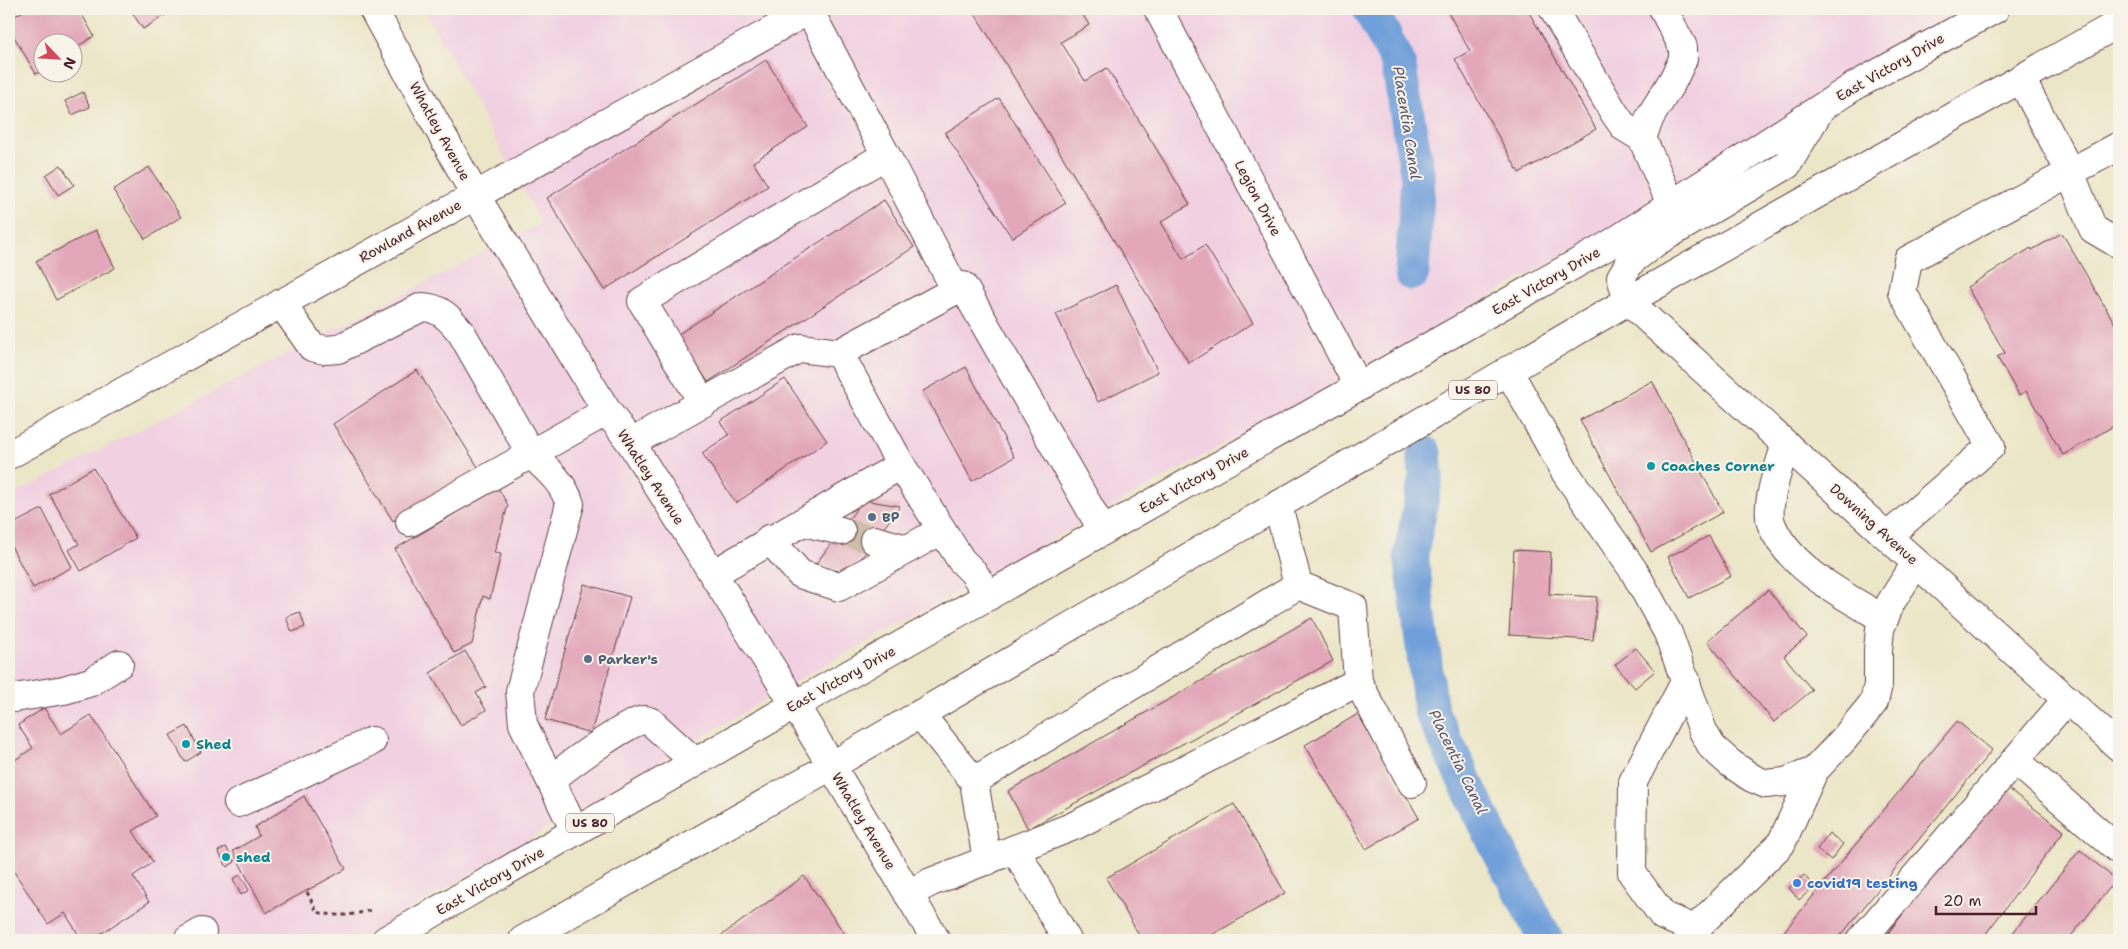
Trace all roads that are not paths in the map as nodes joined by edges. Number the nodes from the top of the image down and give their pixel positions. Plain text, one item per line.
1 (373, 9) edge
2 (810, 9) edge
3 (1158, 9) edge
4 (1553, 9) edge
5 (1663, 9) edge
6 (1995, 9) edge
7 (2119, 23) edge
8 (2021, 79) junction
9 (1821, 107) junction
10 (1642, 138) junction
11 (2119, 146) edge
12 (886, 155) junction
13 (2070, 172) junction
14 (475, 195) junction
15 (1672, 204) junction
16 (2119, 242) edge
17 (955, 290) junction
18 (1628, 301) junction
19 (281, 303) junction
20 (839, 353) junction
21 (1508, 370) junction
22 (1358, 387) junction
23 (703, 403) junction
24 (607, 411) junction
25 (631, 443) junction
26 (1786, 444) junction
27 (531, 454) junction
28 (9, 455) edge
29 (901, 465) junction
30 (1278, 505) junction
31 (410, 522) dead end
32 (803, 522) junction
33 (942, 530) junction
34 (841, 531) tunnel mouth
35 (1103, 531) junction
36 (1888, 536) junction
37 (769, 539) junction
38 (874, 540) tunnel mouth
39 (907, 549) junction
40 (1916, 562) junction
41 (712, 574) junction
42 (1298, 586) junction
43 (989, 596) junction
44 (1884, 620) junction
45 (119, 664) dead end
46 (1686, 680) junction
47 (1358, 682) junction
48 (11, 695) edge
49 (2067, 699) junction
50 (795, 705) junction
51 (920, 714) junction
52 (372, 741) dead end
53 (2119, 747) edge
54 (2015, 760) junction
55 (695, 762) junction
56 (832, 766) junction
57 (1814, 771) junction
58 (551, 780) junction
59 (974, 781) junction
60 (1412, 783) dead end
61 (238, 803) dead end
62 (575, 832) junction
63 (1015, 849) junction
64 (2119, 850) edge
65 (987, 861) junction
66 (908, 894) junction
67 (931, 938) edge
68 (386, 940) edge
69 (523, 940) edge
70 (1067, 940) edge
71 (1861, 940) edge

1 - 14 main road, Whatley Avenue
2 - 12 main road
2 - 14 main road, Rowland Avenue
3 - 22 main road, Legion Drive
4 - 10 main road
5 - 10 main road
6 - 9 main road, East Victory Drive / US 80
7 - 8 main road, US 80
8 - 13 main road
8 - 18 main road, US 80
9 - 15 main road, East Victory Drive / US 80
9 - 18 main road
10 - 15 main road
11 - 13 main road
12 - 17 main road
12 - 23 main road
13 - 16 main road
13 - 36 main road
14 - 19 main road, Rowland Avenue
14 - 24 main road, Whatley Avenue
15 - 22 main road, East Victory Drive / US 80
17 - 20 main road
17 - 35 main road
18 - 21 main road, US 80
18 - 26 main road, Downing Avenue
19 - 27 main road
19 - 28 main road, Rowland Avenue
20 - 23 main road
20 - 29 main road
21 - 30 main road, US 80
21 - 46 main road
22 - 35 main road, East Victory Drive / US 80
23 - 25 main road
24 - 25 main road, Whatley Avenue
24 - 27 main road
25 - 41 main road, Whatley Avenue
26 - 36 main road, Downing Avenue
26 - 44 main road
27 - 31 main road
27 - 58 main road
29 - 32 main road
29 - 33 main road
30 - 42 main road
30 - 51 main road, US 80
32 - 34 main road
32 - 37 main road
33 - 39 main road
33 - 43 main road
35 - 43 main road, East Victory Drive / US 80
36 - 40 main road, Downing Avenue
37 - 39 main road
37 - 41 main road
38 - 39 main road
40 - 44 main road
40 - 49 main road, Downing Avenue
41 - 50 main road, Whatley Avenue
42 - 47 main road
42 - 59 main road
43 - 50 main road, East Victory Drive / US 80
44 - 57 main road
45 - 48 main road
46 - 57 main road
46 - 57 main road
47 - 60 main road
47 - 63 main road
49 - 53 main road, Downing Avenue
49 - 54 main road
50 - 55 main road, East Victory Drive / US 80
50 - 56 main road, Whatley Avenue
51 - 56 main road, US 80
51 - 59 main road
52 - 61 main road
54 - 64 main road
54 - 71 main road
55 - 58 main road
55 - 62 main road, East Victory Drive / US 80
56 - 66 main road, Whatley Avenue
56 - 69 main road, US 80
58 - 62 main road
59 - 65 main road
62 - 68 main road, East Victory Drive / US 80
63 - 65 main road
63 - 70 main road
65 - 66 main road
66 - 67 main road, Whatley Avenue

